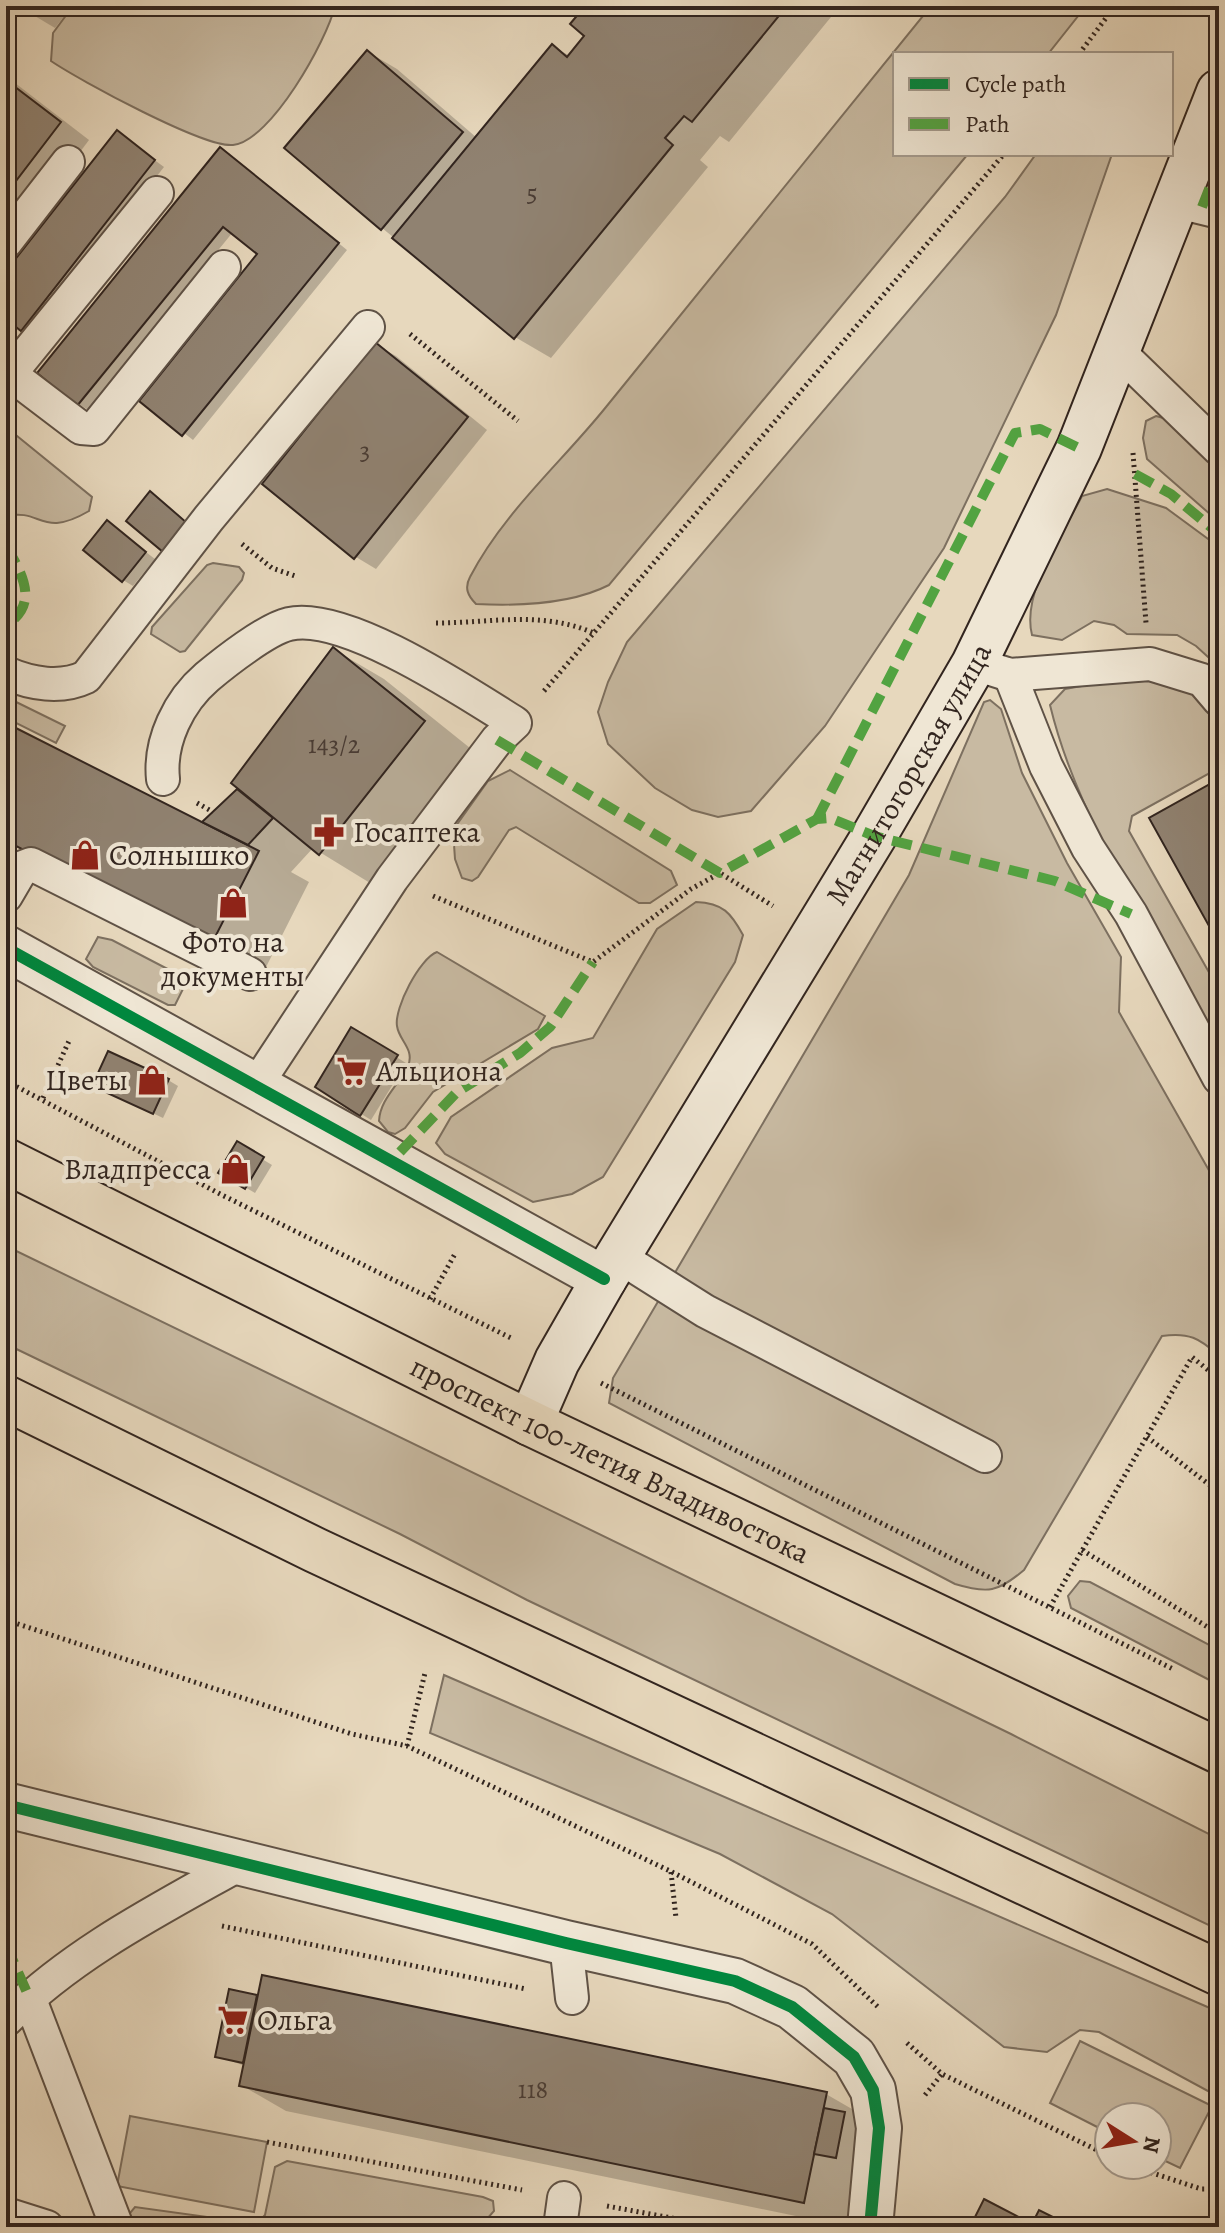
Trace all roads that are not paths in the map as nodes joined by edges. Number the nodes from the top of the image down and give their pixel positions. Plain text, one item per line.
1 (1219, 92) edge
2 (68, 162) dead end
3 (157, 193) dead end
4 (1198, 207) edge
5 (6, 242) edge
6 (224, 267) dead end
7 (368, 327) road end
8 (1119, 352) junction
9 (8, 373) edge
10 (1219, 449) edge
11 (992, 669) junction
12 (6, 673) edge
13 (1219, 700) edge
14 (163, 779) dead end
15 (6, 896) edge
16 (6, 948) edge
17 (250, 974) dead end
18 (1219, 1078) edge
19 (255, 1087) junction
20 (6, 1161) edge
21 (611, 1268) junction
22 (6, 1398) edge
23 (530, 1423) junction
24 (985, 1456) dead end
25 (1219, 1751) edge
26 (6, 1805) edge
27 (240, 1864) junction
28 (566, 1943) junction
29 (1219, 1973) edge
30 (29, 1997) junction
31 (572, 1998) dead end
32 (6, 2020) edge
33 (6, 2214) edge
34 (47, 2227) edge
35 (117, 2227) edge
36 (870, 2227) edge

1 - 4 street, Магнитогорская улица
2 - 5 lane
3 - 9 lane
4 - 8 street, Магнитогорская улица
6 - 9 lane
7 - 12 lane
8 - 10 lane
8 - 11 street, Магнитогорская улица
11 - 13 lane
11 - 18 lane
11 - 21 street, Магнитогорская улица
14 - 19 lane
15 - 17 lane
16 - 19 street
19 - 21 street
20 - 23 highway, проспект 100-летия Владивостока
21 - 23 street, Магнитогорская улица
21 - 24 lane
22 - 29 highway
23 - 25 highway, проспект 100-летия Владивостока
26 - 27 street
27 - 28 street
27 - 30 lane
28 - 31 lane
28 - 36 street
30 - 32 lane
30 - 35 lane
33 - 34 lane

